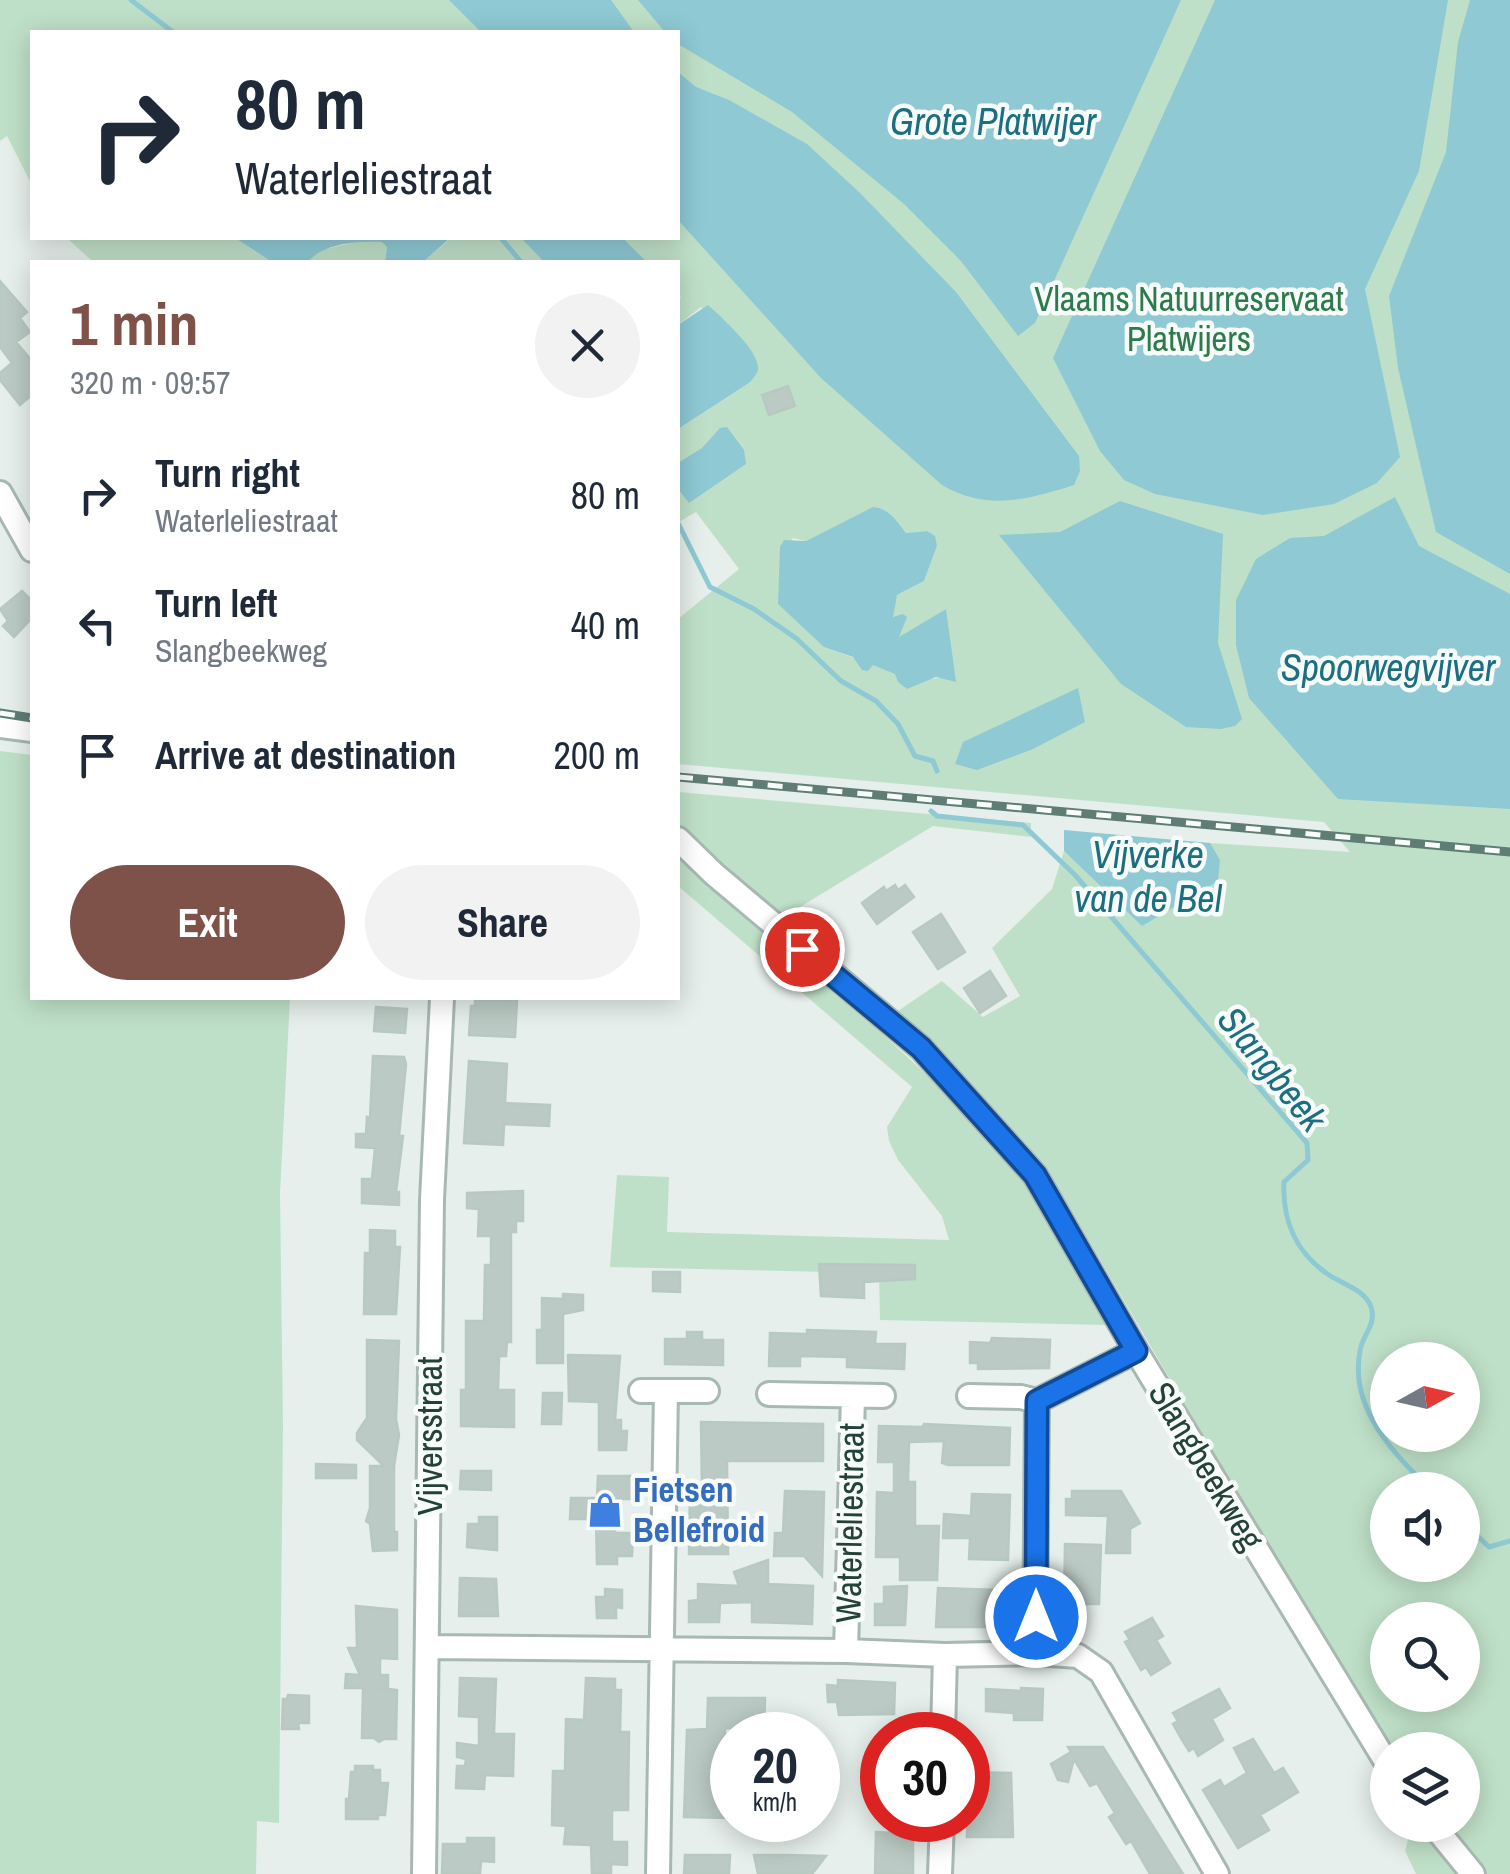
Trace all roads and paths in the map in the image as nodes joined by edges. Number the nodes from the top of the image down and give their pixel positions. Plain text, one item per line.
1 (0, 493) edge
2 (30, 546) edge
3 (0, 726) edge
4 (30, 730) edge
5 (680, 841) edge
6 (442, 1000) edge
7 (1136, 1351) junction
8 (642, 1391) dead end
9 (666, 1391) junction
10 (707, 1391) dead end
11 (770, 1394) dead end
12 (853, 1396) junction
13 (883, 1396) dead end
14 (969, 1396) dead end
15 (1037, 1401) junction
16 (428, 1647) junction
17 (659, 1651) junction
18 (846, 1651) junction
19 (1035, 1652) junction
20 (945, 1656) junction
21 (944, 1712) edge
22 (1370, 1734) edge
23 (941, 1842) edge
24 (1447, 1842) edge
25 (424, 1874) edge
26 (658, 1874) edge
27 (940, 1874) edge
28 (1217, 1874) edge
29 (1473, 1874) edge

1 - 2 street
3 - 4 street
5 - 7 street, Slangbeekweg
6 - 16 street, Vijversstraat
7 - 15 street
7 - 22 street, Slangbeekweg
8 - 9 street
9 - 10 street
9 - 17 street
11 - 12 street, Waterleliestraat
12 - 13 street, Waterleliestraat
12 - 18 street, Waterleliestraat
14 - 15 street
15 - 19 street
16 - 17 street, Waterleliestraat
16 - 25 street, Vijversstraat
17 - 18 street, Waterleliestraat
17 - 26 street
18 - 20 street, Waterleliestraat
19 - 20 street, Waterleliestraat
19 - 28 street, Waterleliestraat
20 - 21 street
23 - 27 street
24 - 29 street

